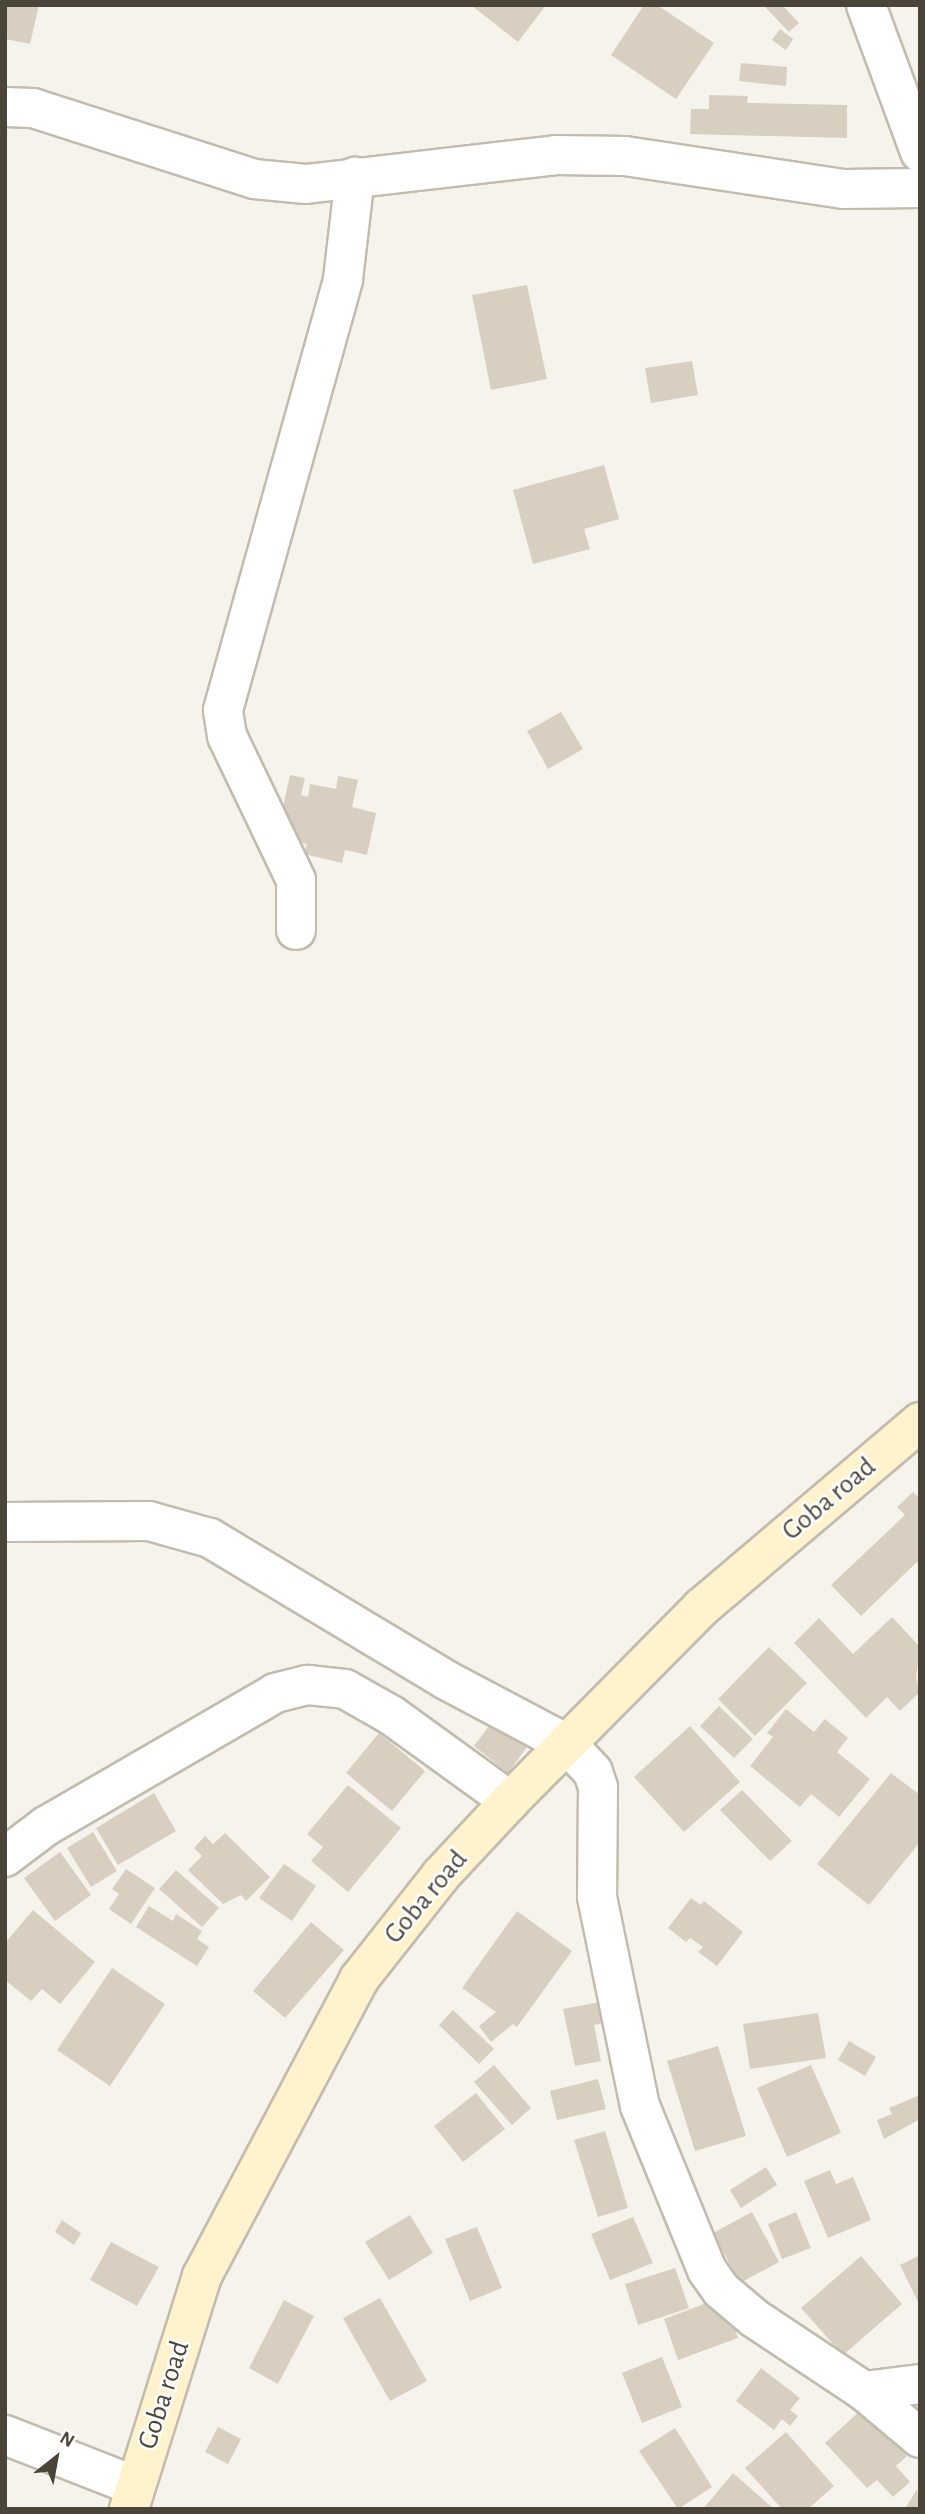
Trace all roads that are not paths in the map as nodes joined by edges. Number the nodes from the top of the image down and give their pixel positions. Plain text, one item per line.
1 (866, 5) edge
2 (5, 107) edge
3 (920, 152) edge
4 (355, 177) junction
5 (920, 188) edge
6 (296, 930) dead end
7 (920, 1422) edge
8 (5, 1522) edge
9 (566, 1744) junction
10 (510, 1801) junction
11 (5, 1857) edge
12 (920, 2384) edge
13 (864, 2391) junction
14 (5, 2435) edge
15 (920, 2438) edge
16 (132, 2497) edge

1 - 3 street
2 - 4 street
4 - 5 street
4 - 6 street
7 - 9 main road, Goba road
8 - 9 street
9 - 10 main road, Goba road
9 - 13 street
10 - 11 street
10 - 16 main road, Goba road
12 - 13 street
13 - 15 street
14 - 16 street

